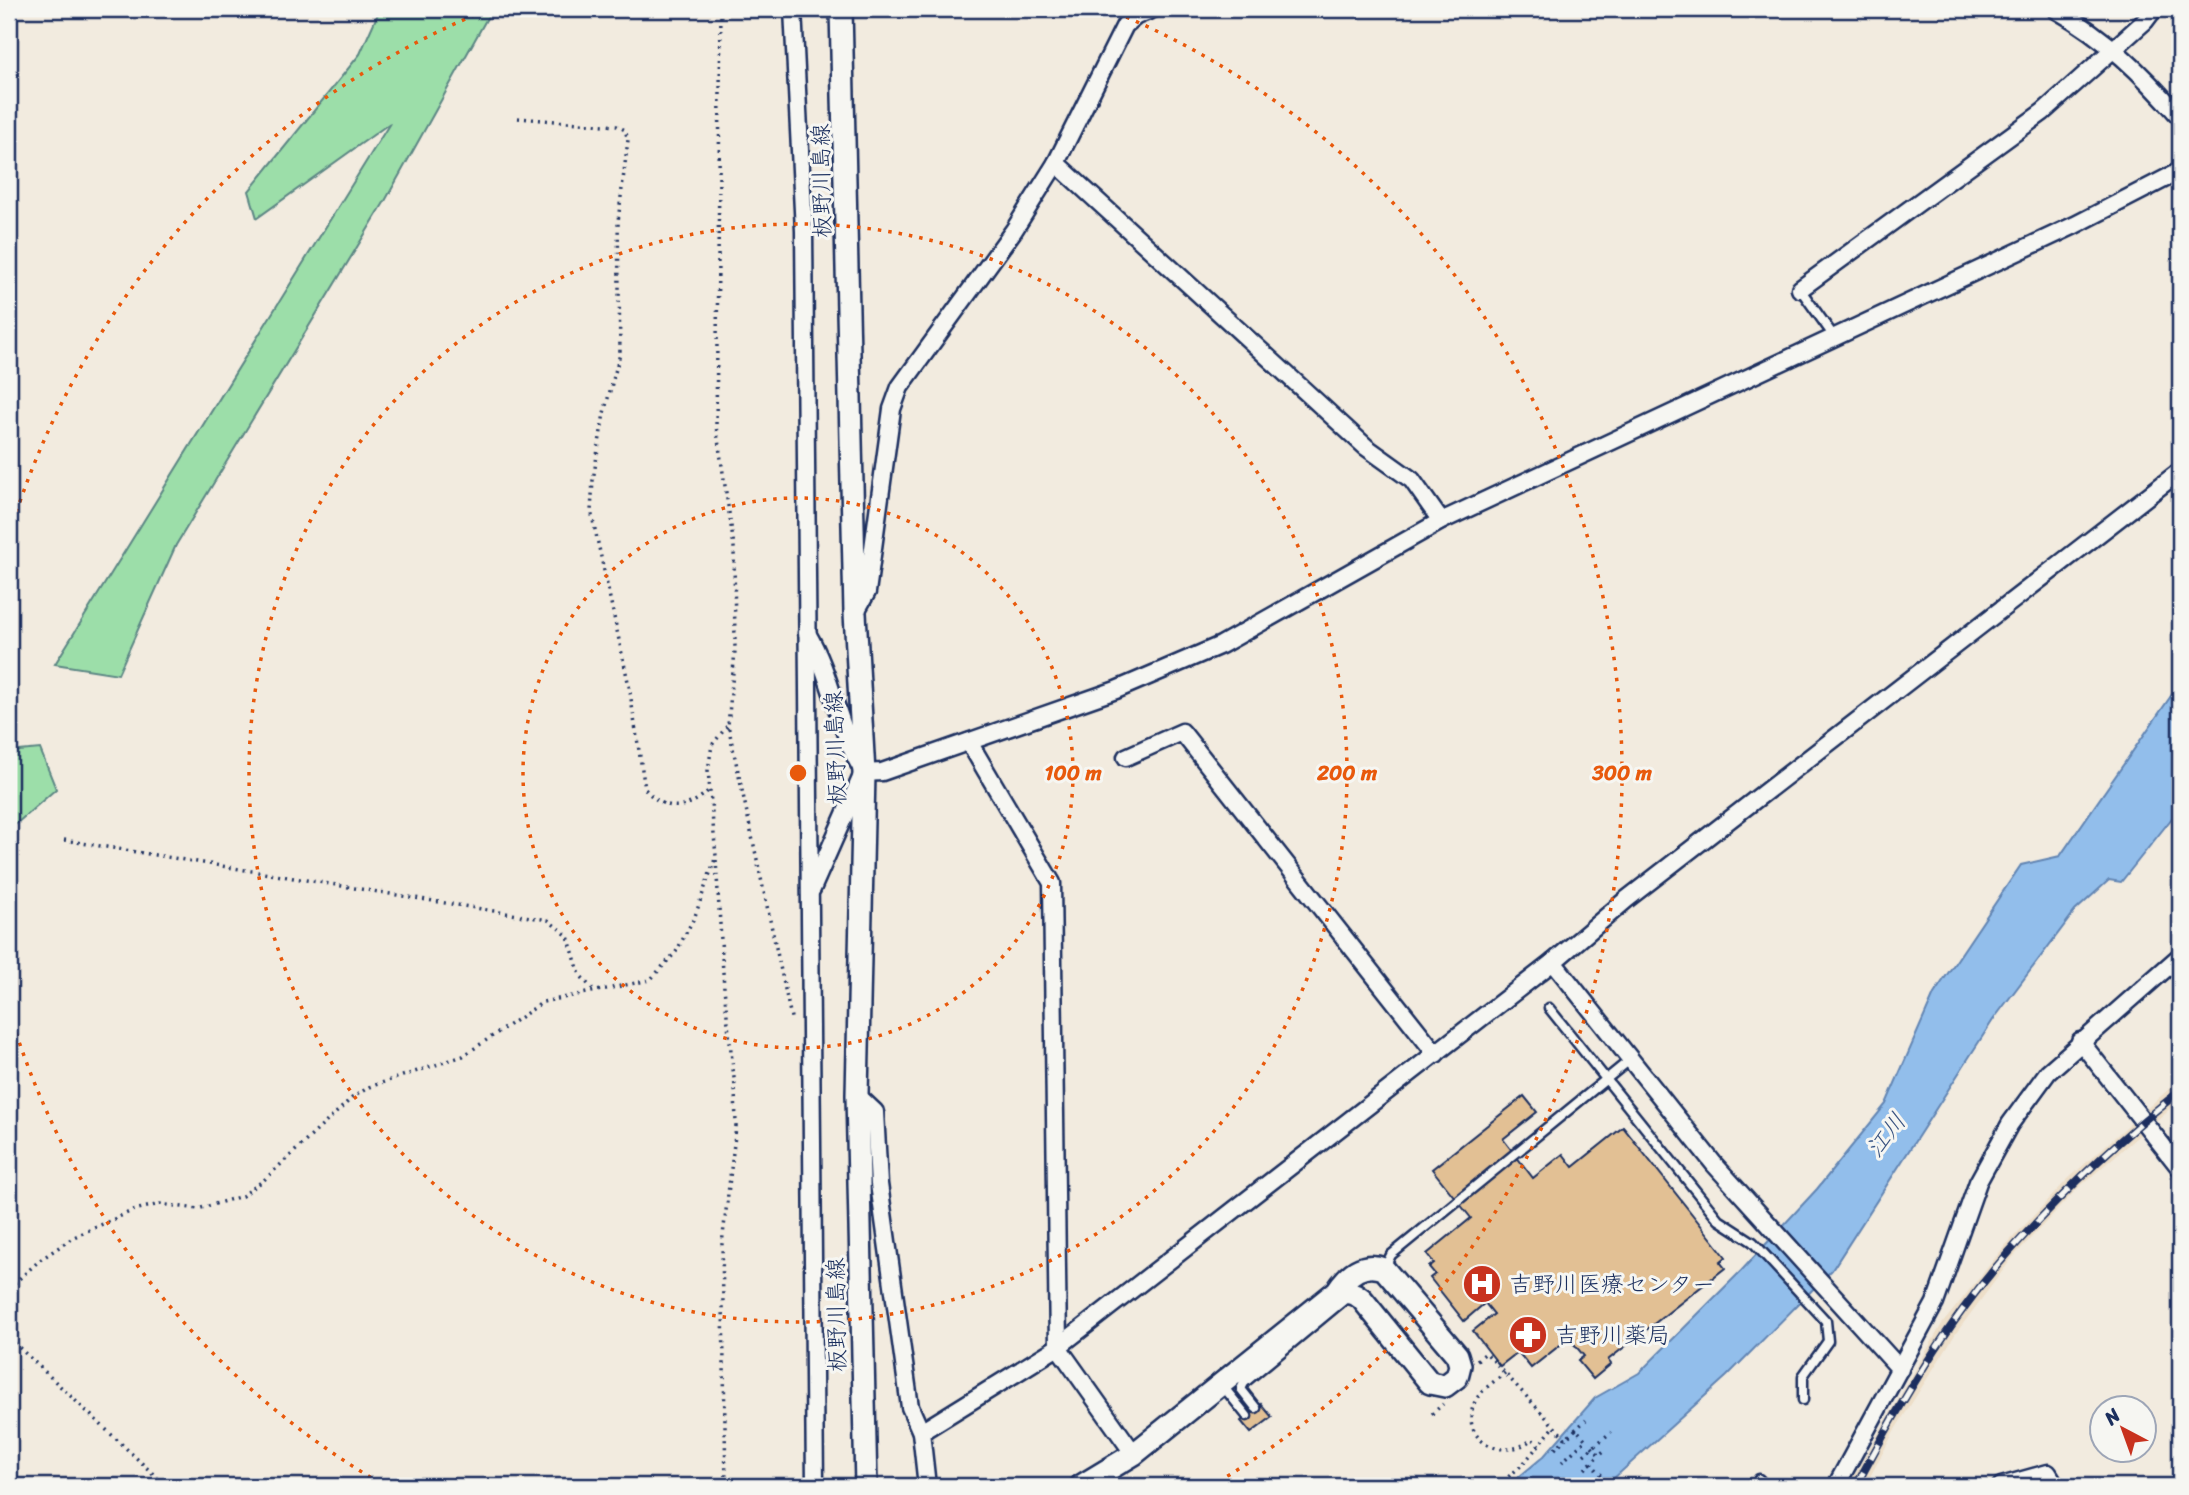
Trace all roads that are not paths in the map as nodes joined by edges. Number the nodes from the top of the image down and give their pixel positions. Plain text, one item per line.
1 (793, 9) edge
2 (841, 9) edge
3 (1153, 9) edge
4 (2055, 9) edge
5 (2154, 9) edge
6 (2113, 49) junction
7 (2180, 117) edge
8 (1056, 163) junction
9 (2180, 171) edge
10 (1800, 289) joint
11 (1835, 338) junction
12 (2180, 471) edge
13 (1441, 521) junction
14 (855, 613) junction
15 (806, 631) junction
16 (969, 742) junction
17 (1126, 757) dead end
18 (864, 773) junction
19 (810, 896) junction
20 (2180, 957) edge
21 (1553, 962) junction
22 (1549, 1008) dead end
23 (2080, 1041) junction
24 (1436, 1054) junction
25 (1631, 1059) junction
26 (1606, 1080) junction
27 (857, 1094) junction
28 (2180, 1168) edge
29 (1384, 1269) junction
30 (1344, 1292) junction
31 (1058, 1347) junction
32 (1900, 1368) junction
33 (1221, 1384) junction
34 (1803, 1400) dead end
35 (1256, 1408) dead end
36 (1247, 1416) dead end
37 (921, 1432) junction
38 (1134, 1454) junction
39 (815, 1486) edge
40 (866, 1486) edge
41 (927, 1486) edge
42 (1081, 1486) edge
43 (1836, 1486) edge
44 (2001, 1486) edge
45 (2056, 1486) edge

1 - 15 street
2 - 14 main road, 板野川島線
3 - 8 street
4 - 6 street
5 - 6 street
6 - 7 street
6 - 10 street
8 - 13 street
8 - 14 street
9 - 11 street
10 - 11 lane
11 - 13 street
12 - 21 street
13 - 16 street
14 - 18 main road, 板野川島線
15 - 18 street
15 - 19 street
16 - 18 street
16 - 31 street
17 - 24 street
18 - 19 street
18 - 27 main road, 板野川島線
19 - 39 street
20 - 23 street
21 - 24 street
21 - 25 street
22 - 26 lane
23 - 28 street
23 - 32 street
24 - 31 street
25 - 26 lane
25 - 32 street
26 - 29 lane
26 - 34 lane
27 - 37 street
27 - 40 main road, 板野川島線
29 - 30 main road
29 - 30 main road
30 - 33 main road
30 - 35 lane
31 - 37 street
31 - 38 street
32 - 43 street
33 - 36 lane
33 - 38 main road
37 - 41 street
38 - 42 main road
44 - 45 street

